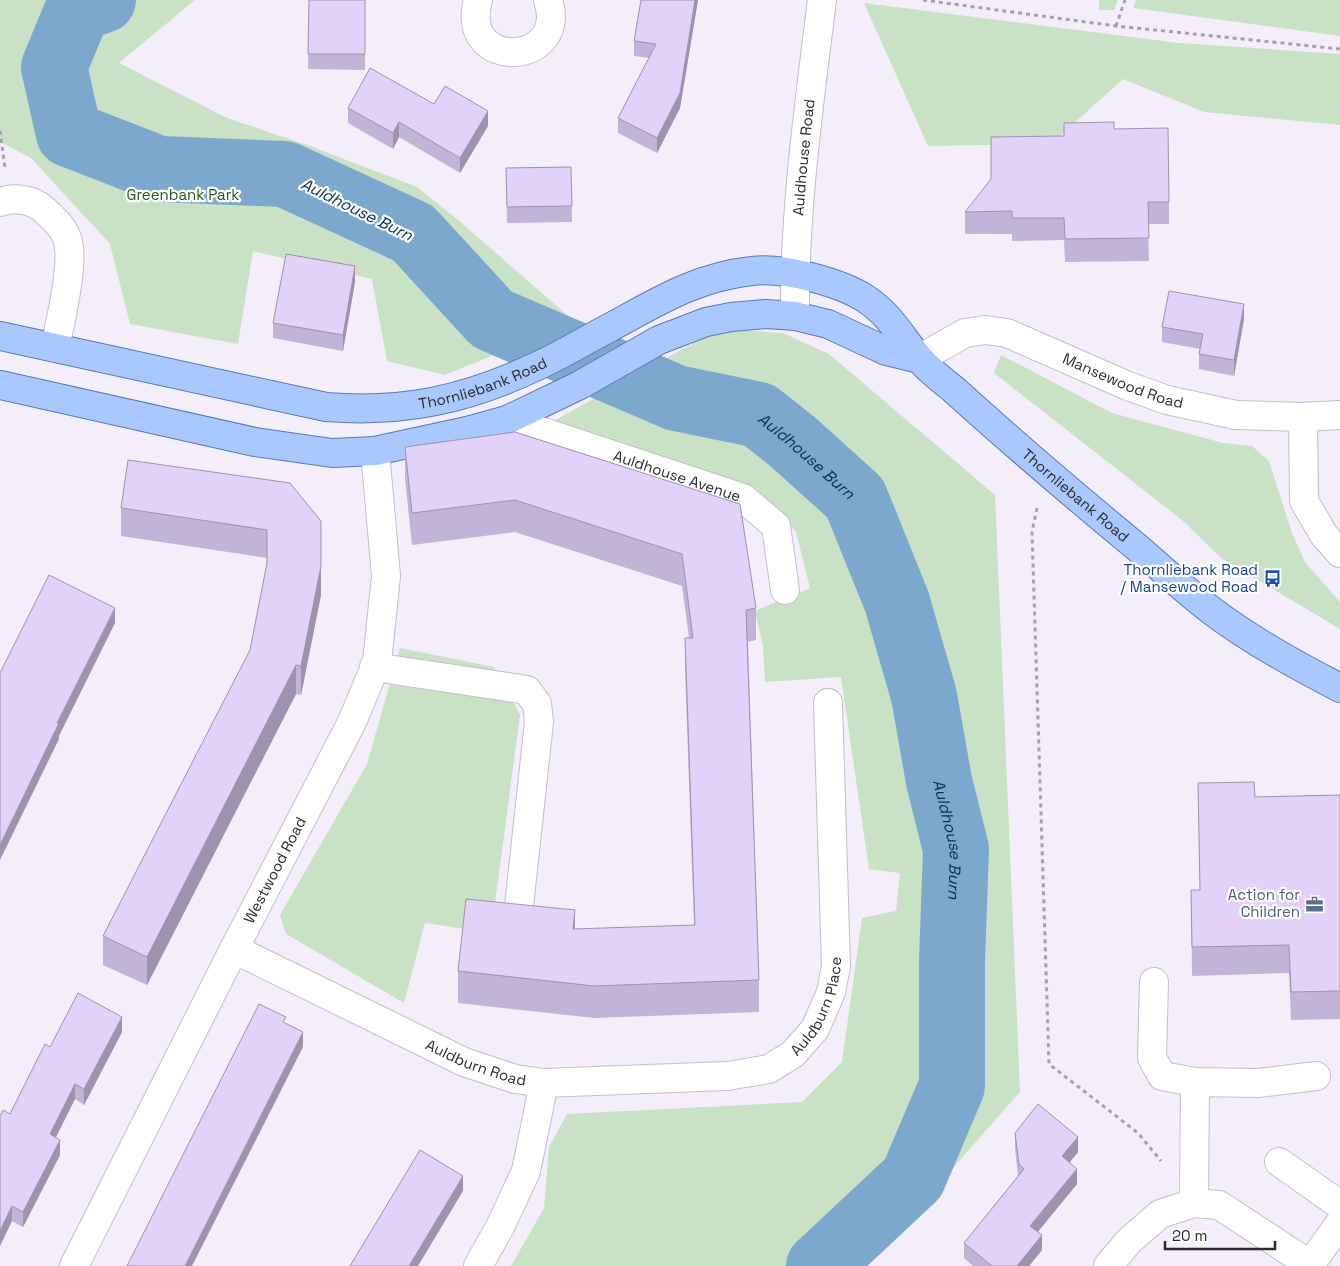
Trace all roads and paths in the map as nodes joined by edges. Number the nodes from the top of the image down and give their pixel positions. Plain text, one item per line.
1 (478, 0) edge
2 (548, 0) edge
3 (822, 0) edge
4 (923, 0) edge
5 (1126, 0) edge
6 (1116, 26) junction
7 (1340, 49) edge
8 (0, 131) edge
9 (4, 200) edge
10 (795, 273) junction
11 (795, 316) junction
12 (0, 336) edge
13 (55, 348) junction
14 (919, 359) junction
15 (0, 385) edge
16 (372, 409) junction
17 (1340, 415) edge
18 (1303, 417) junction
19 (507, 420) junction
20 (375, 451) junction
21 (1044, 470) junction
22 (1340, 553) edge
23 (785, 590) dead end
24 (374, 667) junction
25 (1340, 688) edge
26 (828, 703) dead end
27 (519, 906) edge
28 (234, 949) junction
29 (1154, 982) dead end
30 (1316, 1076) dead end
31 (1195, 1082) junction
32 (544, 1083) junction
33 (1279, 1162) dead end
34 (1163, 1164) dead end
35 (1194, 1203) junction
36 (1340, 1206) edge
37 (1340, 1223) edge
38 (1311, 1265) edge
39 (74, 1266) edge
40 (478, 1266) edge
41 (1108, 1266) edge

1 - 2 street
3 - 10 street, Auldhouse Road
4 - 6 path
5 - 6 path
6 - 7 path
8 - 9 path
9 - 13 street
10 - 11 street, Auldhouse Road
10 - 14 main road, Thornliebank Road
10 - 16 main road, Thornliebank Road
11 - 14 main road, Thornliebank Road
11 - 19 main road, Thornliebank Road
12 - 13 main road, Thornliebank Road
13 - 16 main road, Thornliebank Road
14 - 18 street, Mansewood Road
14 - 21 main road, Thornliebank Road
15 - 20 main road, Thornliebank Road
16 - 20 main road
17 - 18 street, Mansewood Road
18 - 22 street
19 - 20 main road, Thornliebank Road
19 - 23 street, Auldhouse Avenue
20 - 24 street, Westwood Road
21 - 25 main road, Thornliebank Road
21 - 34 path
24 - 27 street
24 - 28 street, Westwood Road
26 - 32 street, Auldburn Place
28 - 32 street, Auldburn Road
28 - 39 street, Westwood Road
29 - 31 street
30 - 31 street
31 - 35 street
32 - 40 street, Auldburn Road
33 - 36 street
35 - 38 street
35 - 41 street
37 - 38 street

